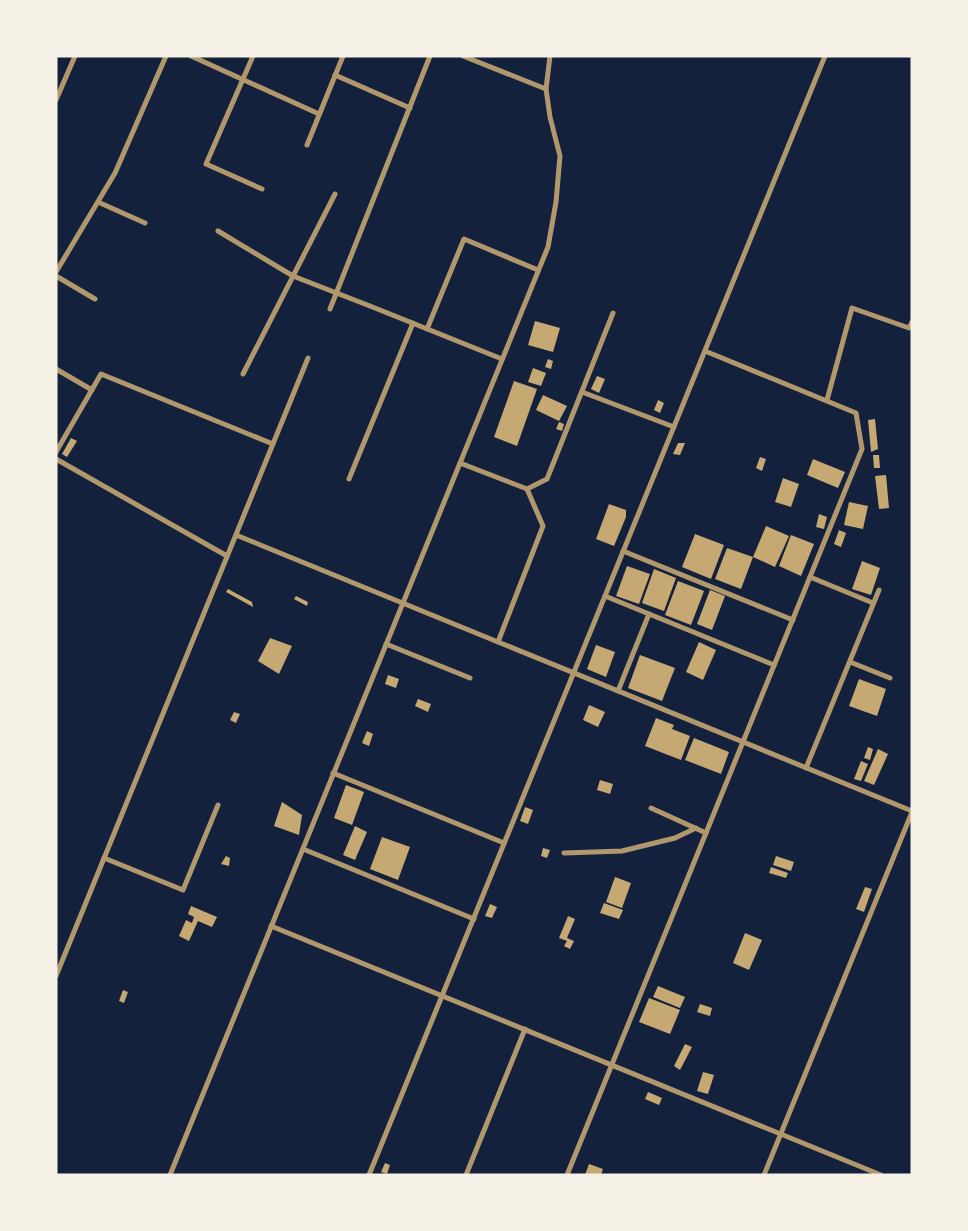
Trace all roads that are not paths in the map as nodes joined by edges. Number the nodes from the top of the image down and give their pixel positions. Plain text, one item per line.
1 (75, 56) edge
2 (166, 56) edge
3 (190, 56) edge
4 (253, 56) edge
5 (343, 56) edge
6 (430, 56) edge
7 (463, 56) edge
8 (550, 56) edge
9 (825, 56) edge
10 (335, 75) junction
11 (243, 80) junction
12 (546, 90) junction
13 (56, 100) edge
14 (410, 108) junction
15 (320, 114) junction
16 (307, 144) dead end
17 (262, 189) dead end
18 (335, 194) dead end
19 (98, 202) junction
20 (145, 223) dead end
21 (218, 231) dead end
22 (538, 270) junction
23 (56, 273) edge
24 (293, 276) junction
25 (336, 293) junction
26 (95, 299) dead end
27 (330, 309) dead end
28 (613, 313) dead end
29 (912, 322) edge
30 (413, 323) junction
31 (427, 329) junction
32 (705, 351) junction
33 (308, 358) dead end
34 (502, 359) junction
35 (56, 369) edge
36 (243, 374) dead end
37 (92, 390) junction
38 (582, 392) junction
39 (826, 400) junction
40 (674, 427) junction
41 (273, 444) junction
42 (56, 452) edge
43 (56, 459) edge
44 (460, 462) junction
45 (349, 480) dead end
46 (527, 489) junction
47 (236, 535) junction
48 (623, 551) junction
49 (227, 556) junction
50 (810, 577) junction
51 (879, 590) dead end
52 (605, 596) junction
53 (402, 603) junction
54 (873, 603) junction
55 (650, 614) junction
56 (793, 620) junction
57 (498, 642) junction
58 (386, 644) junction
59 (850, 662) junction
60 (774, 665) junction
61 (574, 673) junction
62 (470, 678) dead end
63 (890, 678) dead end
64 (618, 691) junction
65 (743, 742) junction
66 (806, 768) junction
67 (334, 773) junction
68 (218, 805) dead end
69 (651, 808) dead end
70 (912, 811) edge
71 (696, 828) junction
72 (706, 833) junction
73 (504, 843) junction
74 (302, 849) junction
75 (564, 853) dead end
76 (104, 858) junction
77 (474, 919) junction
78 (271, 926) junction
79 (56, 976) edge
80 (442, 996) junction
81 (525, 1029) junction
82 (612, 1065) junction
83 (781, 1134) junction
84 (879, 1174) edge
85 (170, 1175) edge
86 (369, 1175) edge
87 (466, 1175) edge
88 (567, 1175) edge
89 (764, 1175) edge

1 - 13 street
2 - 19 street
3 - 11 street
4 - 11 street
5 - 10 street
6 - 14 street
7 - 12 street
8 - 12 street
9 - 32 street
10 - 14 street
10 - 15 street
11 - 15 street
11 - 17 street
12 - 22 street
14 - 25 street
15 - 16 street
18 - 24 street
19 - 20 street
19 - 23 street
21 - 24 street
22 - 31 street
22 - 34 street
23 - 26 street
24 - 25 street
24 - 36 street
25 - 27 street
25 - 30 street
28 - 38 street
29 - 39 street
30 - 31 street
30 - 45 street
31 - 34 street
32 - 39 street
32 - 40 street
33 - 41 street
34 - 44 street
35 - 37 street
37 - 41 street
37 - 42 street
38 - 40 street
38 - 46 street
39 - 50 street
40 - 48 street
41 - 47 street
43 - 49 street
44 - 46 street
44 - 53 street
46 - 57 street
47 - 49 street
47 - 53 street
48 - 52 street
48 - 56 street
49 - 76 street
50 - 54 street
50 - 56 street
51 - 54 street
52 - 55 street
52 - 61 street
53 - 57 street
53 - 58 street
54 - 59 street
55 - 60 street
55 - 64 street
56 - 60 street
57 - 61 street
58 - 62 street
58 - 67 street
59 - 63 street
59 - 66 street
60 - 65 street
61 - 64 street
61 - 73 street
64 - 65 street
65 - 66 street
65 - 72 street
66 - 70 street
67 - 73 street
67 - 74 street
68 - 76 street
69 - 71 street
70 - 83 street
71 - 72 street
71 - 75 street
72 - 82 street
73 - 77 street
74 - 77 street
74 - 78 street
76 - 79 street
77 - 80 street
78 - 80 street
78 - 85 street
80 - 81 street
80 - 86 street
81 - 82 street
81 - 87 street
82 - 83 street
82 - 88 street
83 - 84 street
83 - 89 street

